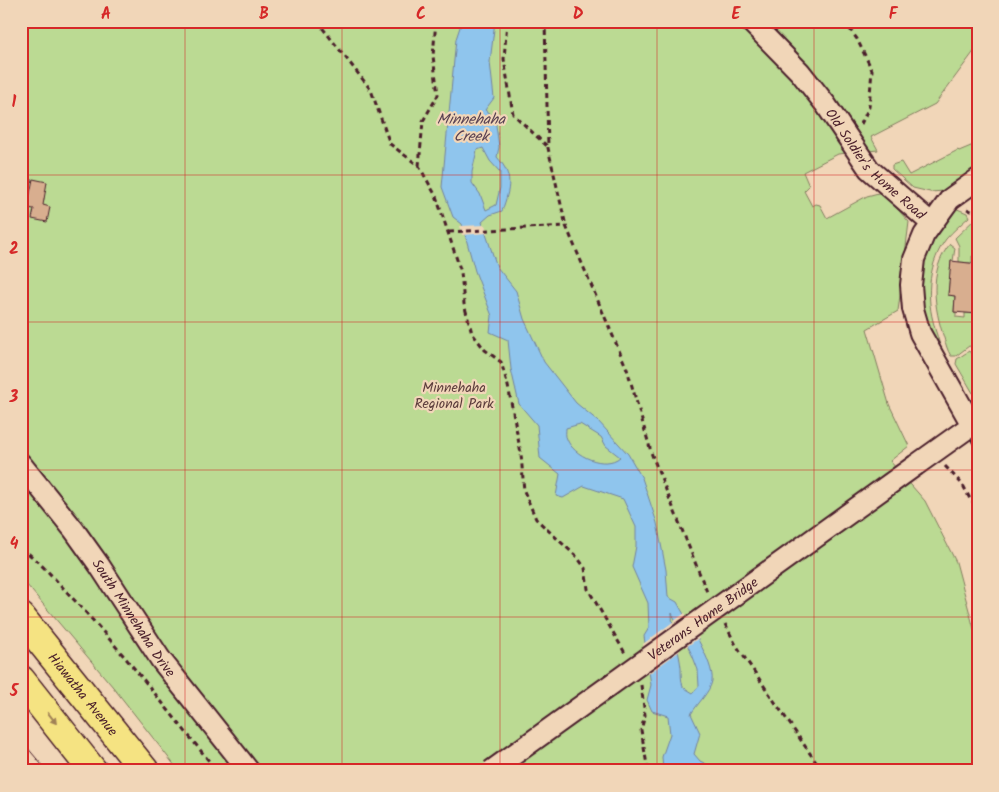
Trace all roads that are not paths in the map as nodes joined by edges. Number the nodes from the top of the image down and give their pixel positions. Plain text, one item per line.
1 (750, 21) edge
2 (978, 179) edge
3 (931, 223) junction
4 (975, 433) edge
5 (21, 464) edge
6 (916, 464) joint
7 (21, 617) edge
8 (21, 680) edge
9 (93, 771) edge
10 (144, 771) edge
11 (249, 771) edge
12 (490, 771) edge

1 - 3 street, Old Soldier's Home Road
2 - 3 street
3 - 4 street, Old Soldier's Home Road
4 - 6 street, Old Soldier's Home Road
5 - 11 street, South Minnehaha Drive
6 - 12 street, Veterans Home Bridge, bridge
7 - 10 highway, Hiawatha Avenue
8 -> 9 highway

